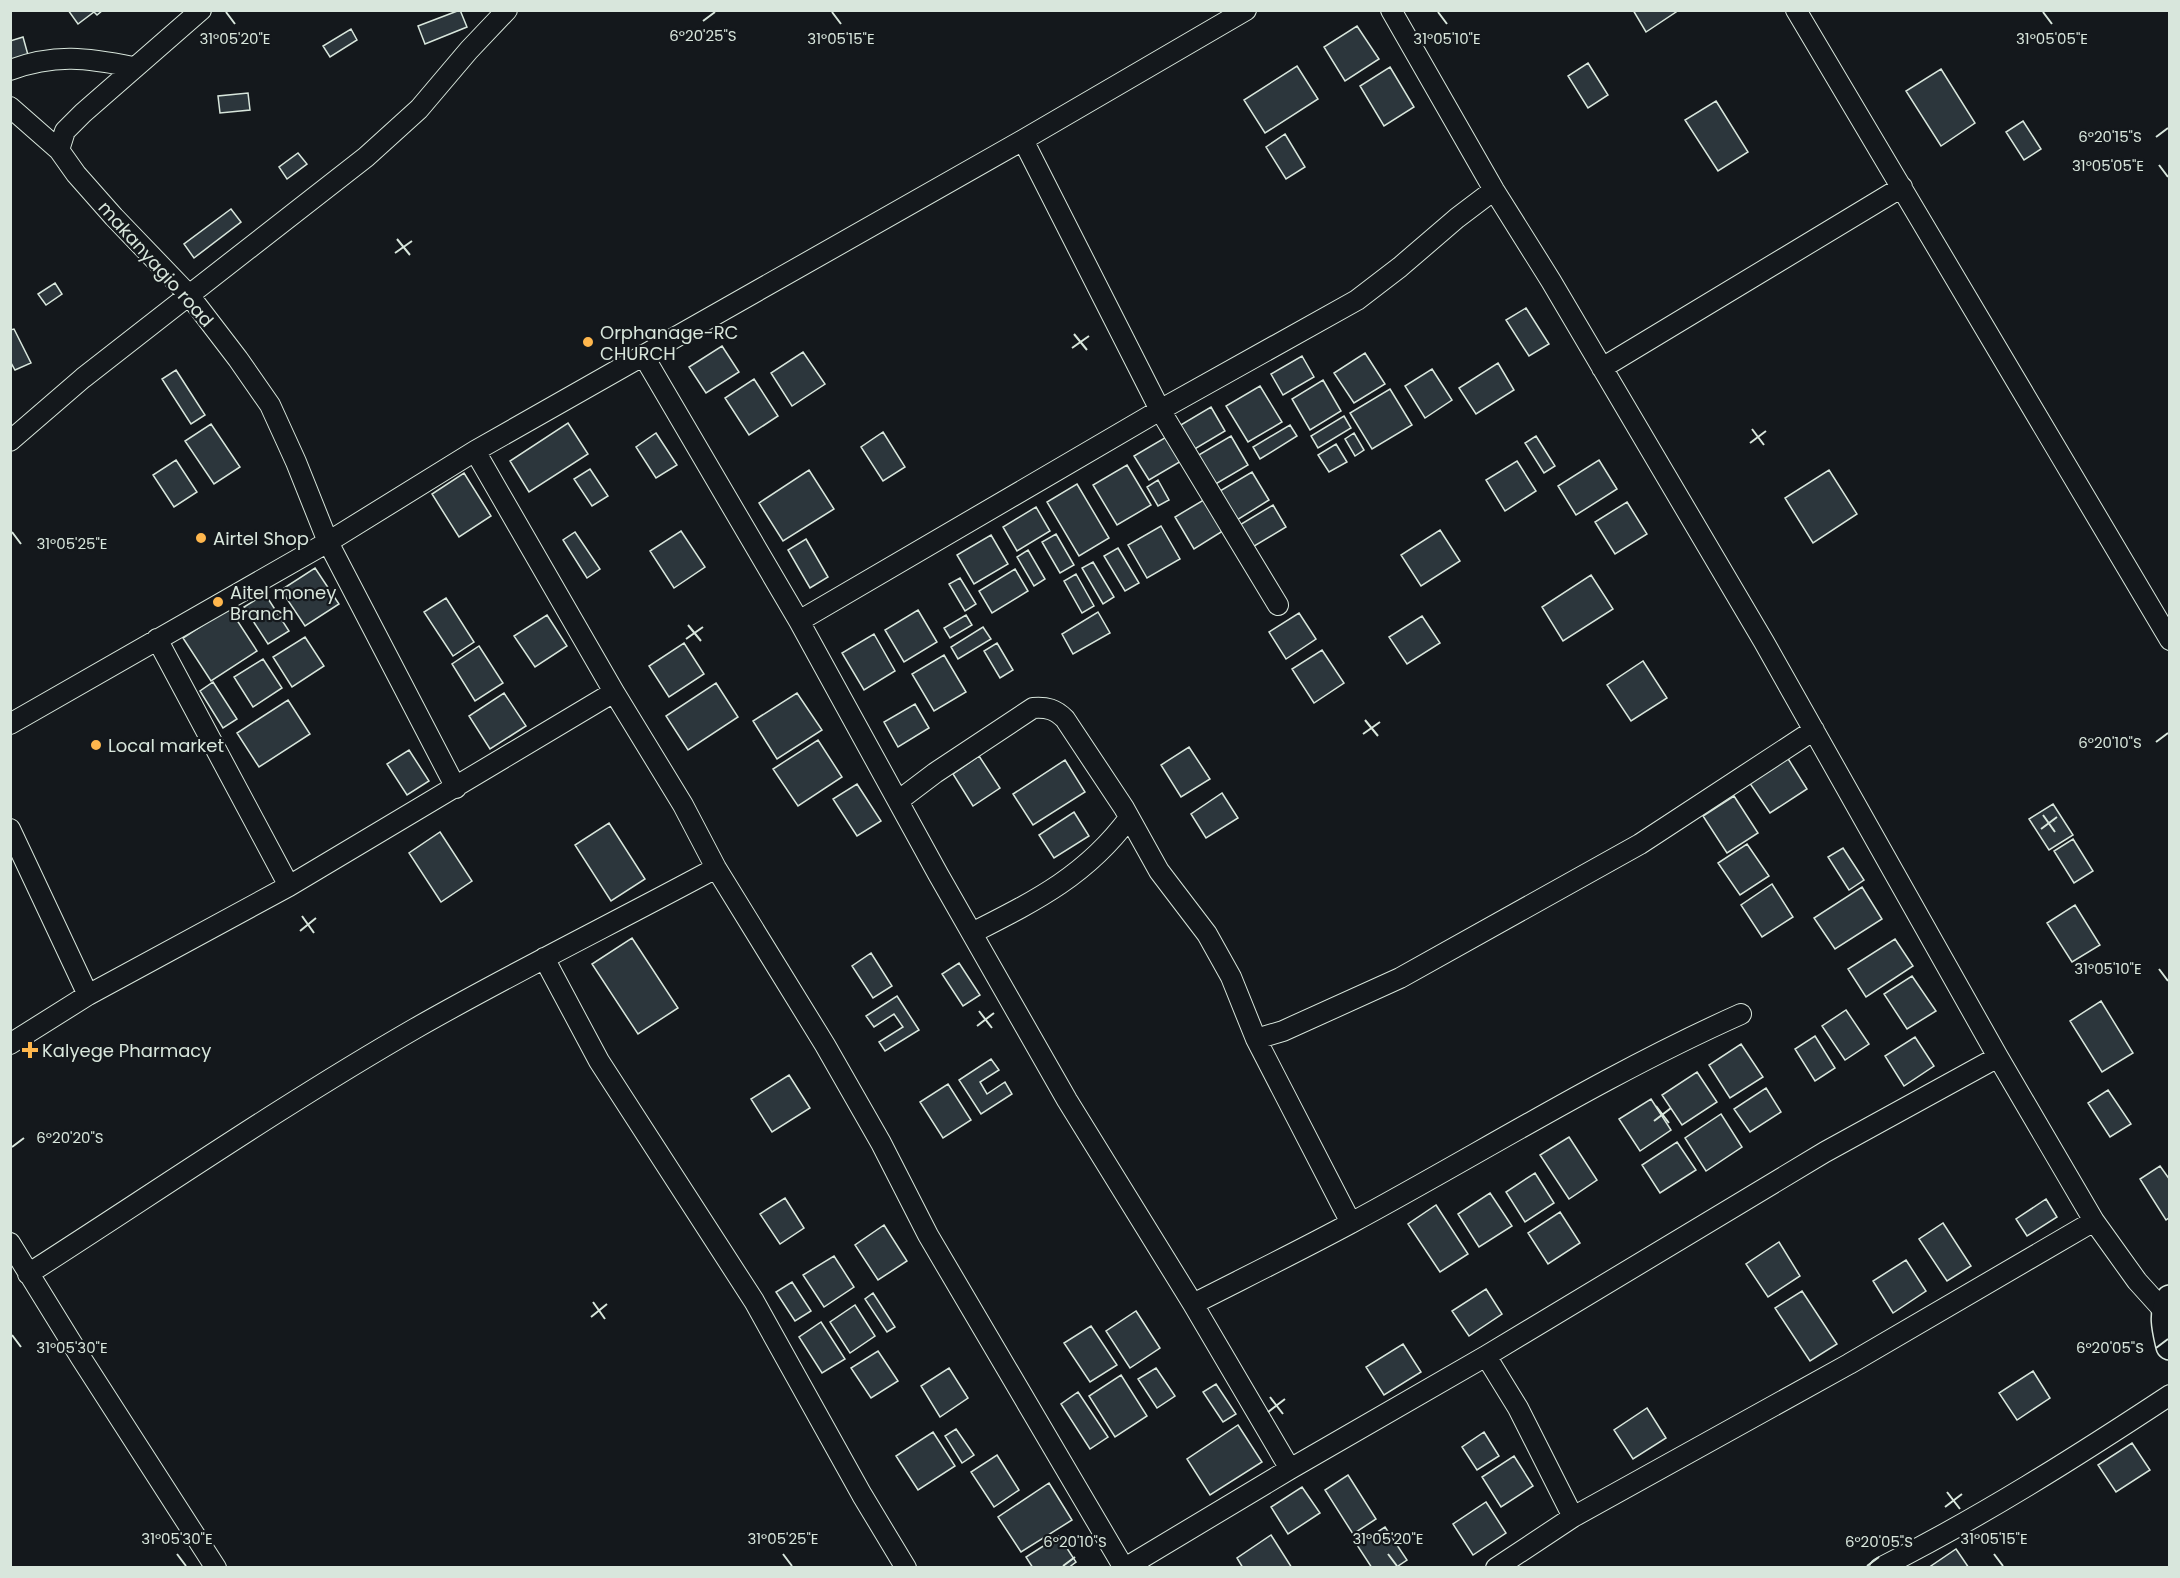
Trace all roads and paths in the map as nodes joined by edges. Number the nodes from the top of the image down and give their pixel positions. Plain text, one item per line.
1 (201, 10) edge
2 (507, 10) edge
3 (1246, 10) edge
4 (1391, 10) edge
5 (1796, 10) edge
6 (133, 67) junction
7 (10, 70) edge
8 (10, 106) edge
9 (1023, 140) junction
10 (59, 150) junction
11 (1902, 187) junction
12 (1494, 190) junction
13 (189, 295) junction
14 (643, 355) junction
15 (1602, 368) junction
16 (1160, 410) junction
17 (10, 441) edge
18 (475, 451) junction
19 (328, 542) junction
20 (1278, 605) dead end
21 (799, 621) junction
22 (157, 639) junction
23 (2169, 640) edge
24 (614, 692) junction
25 (10, 724) edge
26 (1814, 730) junction
27 (456, 788) junction
28 (898, 801) junction
29 (1129, 818) junction
30 (10, 829) edge
31 (716, 868) junction
32 (289, 886) junction
33 (972, 933) junction
34 (544, 958) junction
35 (88, 995) junction
36 (1741, 1014) dead end
37 (1256, 1039) junction
38 (10, 1044) edge
39 (1998, 1058) junction
40 (2094, 1221) junction
41 (1351, 1223) junction
42 (10, 1243) edge
43 (28, 1274) junction
44 (1193, 1304) junction
45 (2167, 1305) edge
46 (2169, 1346) edge
47 (1486, 1356) junction
48 (2169, 1395) edge
49 (1290, 1469) junction
50 (1573, 1517) junction
51 (216, 1568) edge
52 (906, 1568) edge
53 (1125, 1568) edge
54 (1496, 1568) edge
55 (1880, 1568) edge

1 - 6 street
2 - 13 street
3 - 9 street
4 - 12 street
5 - 11 street
6 - 7 street
6 - 10 street
8 - 10 street, makanyagio road
9 - 14 street
9 - 16 street
10 - 13 street, makanyagio road
11 - 15 street
11 - 23 street
12 - 15 street
12 - 16 street
13 - 17 street
13 - 19 street, makanyagio road
14 - 18 street
14 - 21 street
15 - 26 street
16 - 20 street
16 - 21 street
18 - 19 street
18 - 24 street
19 - 22 street
19 - 27 street, makanyagio road
21 - 28 street
22 - 25 street
22 - 32 street
24 - 27 street
24 - 31 street
26 - 37 street
26 - 39 street
27 - 32 street
28 - 29 street
28 - 33 street
29 - 33 street
29 - 37 street
30 - 35 street
31 - 34 street
31 - 53 street
32 - 35 street
33 - 44 street
34 - 43 street
34 - 52 street
35 - 38 street
36 - 41 street
37 - 41 street
39 - 40 street
39 - 47 street
40 - 45 street
40 - 50 street
41 - 44 street
42 - 43 street
43 - 51 street
44 - 49 street
45 - 46 street
47 - 49 street
47 - 50 street
48 - 55 street
49 - 53 street
50 - 54 street

